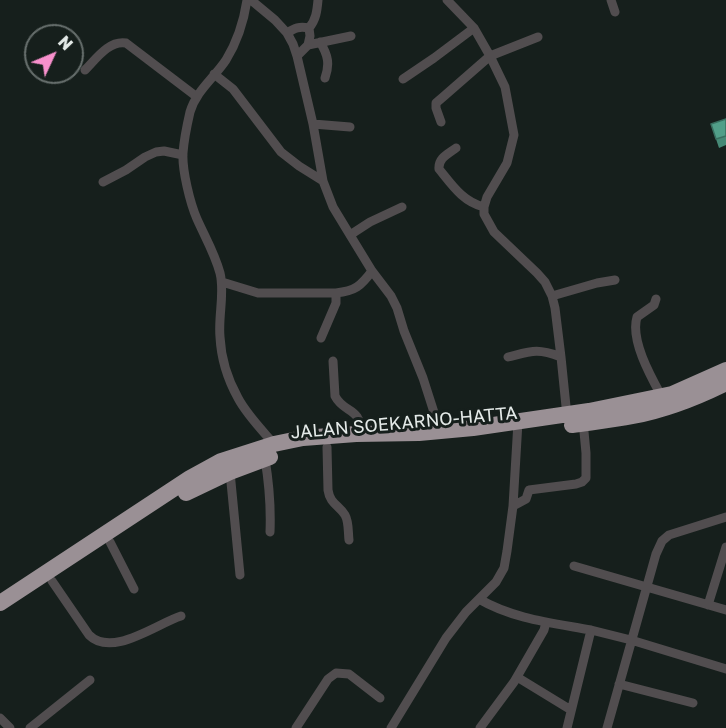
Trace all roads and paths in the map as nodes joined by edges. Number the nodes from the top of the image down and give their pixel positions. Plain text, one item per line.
1 (247, 0) edge
2 (251, 0) edge
3 (318, 0) edge
4 (447, 0) edge
5 (611, 0) edge
6 (615, 12) dead end
7 (309, 28) junction
8 (474, 28) junction
9 (287, 33) junction
10 (351, 36) dead end
11 (538, 37) dead end
12 (320, 42) junction
13 (308, 45) junction
14 (297, 56) junction
15 (490, 56) junction
16 (85, 70) dead end
17 (214, 74) junction
18 (325, 78) dead end
19 (403, 79) dead end
20 (197, 97) junction
21 (441, 122) dead end
22 (313, 124) junction
23 (350, 127) dead end
24 (456, 148) dead end
25 (183, 155) junction
26 (323, 181) junction
27 (103, 182) dead end
28 (402, 207) dead end
29 (484, 207) junction
30 (350, 235) junction
31 (372, 271) junction
32 (615, 280) dead end
33 (222, 282) junction
34 (336, 293) junction
35 (552, 296) junction
36 (656, 299) dead end
37 (321, 338) dead end
38 (508, 357) dead end
39 (561, 357) junction
40 (333, 361) dead end
41 (726, 370) edge
42 (726, 383) edge
43 (662, 397) junction
44 (575, 419) junction
45 (518, 428) junction
46 (440, 431) junction
47 (361, 435) junction
48 (327, 447) junction
49 (269, 452) junction
50 (230, 471) junction
51 (513, 506) junction
52 (726, 517) edge
53 (270, 532) dead end
54 (349, 540) dead end
55 (110, 542) junction
56 (726, 547) edge
57 (574, 566) dead end
58 (240, 575) dead end
59 (52, 581) junction
60 (648, 587) junction
61 (135, 589) dead end
62 (11, 599) edge
63 (479, 599) junction
64 (708, 605) junction
65 (726, 610) edge
66 (0, 615) edge
67 (181, 616) dead end
68 (546, 622) junction
69 (591, 630) junction
70 (632, 640) junction
71 (726, 669) edge
72 (517, 677) junction
73 (90, 680) dead end
74 (619, 684) junction
75 (380, 698) dead end
76 (693, 703) dead end
77 (571, 710) junction
78 (0, 718) edge
79 (10, 728) edge
80 (30, 728) edge
81 (296, 728) edge
82 (391, 728) edge
83 (480, 728) edge
84 (567, 728) edge
85 (608, 728) edge

1 - 17 street
2 - 9 street
3 - 7 street
4 - 8 street
5 - 6 street
7 - 9 street
7 - 13 street
8 - 15 street
8 - 19 street
9 - 14 street
10 - 12 street
11 - 15 street
12 - 13 street
12 - 18 street
13 - 14 street
14 - 22 street
15 - 21 street
15 - 29 street
16 - 20 street
17 - 20 street
17 - 26 street
20 - 25 street
22 - 23 street
22 - 26 street
24 - 29 street
25 - 27 street
25 - 33 street
26 - 30 street
28 - 30 street
29 - 35 street
30 - 31 street
31 - 34 street
31 - 46 street
32 - 35 street
33 - 34 street
33 - 49 street
34 - 37 street
35 - 39 street
36 - 43 street
38 - 39 street
39 - 44 street
40 - 47 street
41 - 43 highway
42 - 44 highway
43 - 44 highway
44 - 45 highway, JALAN SOEKARNO-HATTA
44 - 51 street
45 - 46 highway
45 - 48 highway, JALAN SOEKARNO-HATTA
45 - 51 street
46 - 47 highway
47 - 49 highway
48 - 49 highway, JALAN SOEKARNO-HATTA
48 - 54 street
49 - 50 highway, JALAN SOEKARNO-HATTA
49 - 53 street
49 - 62 highway
50 - 55 highway, JALAN SOEKARNO-HATTA
50 - 58 street
51 - 63 street
52 - 60 street
55 - 59 highway, JALAN SOEKARNO-HATTA
55 - 61 street
56 - 64 street
57 - 60 street
59 - 62 highway, JALAN SOEKARNO-HATTA
59 - 67 street
60 - 64 street
60 - 70 street
62 - 66 highway, JALAN SOEKARNO-HATTA
63 - 68 street
63 - 82 street
64 - 65 street
68 - 69 street
68 - 72 street
69 - 70 street
69 - 77 street
70 - 71 street
70 - 74 street
72 - 77 street
72 - 83 street
73 - 80 street
74 - 76 street
74 - 85 street
75 - 81 street
77 - 84 street
78 - 79 street

